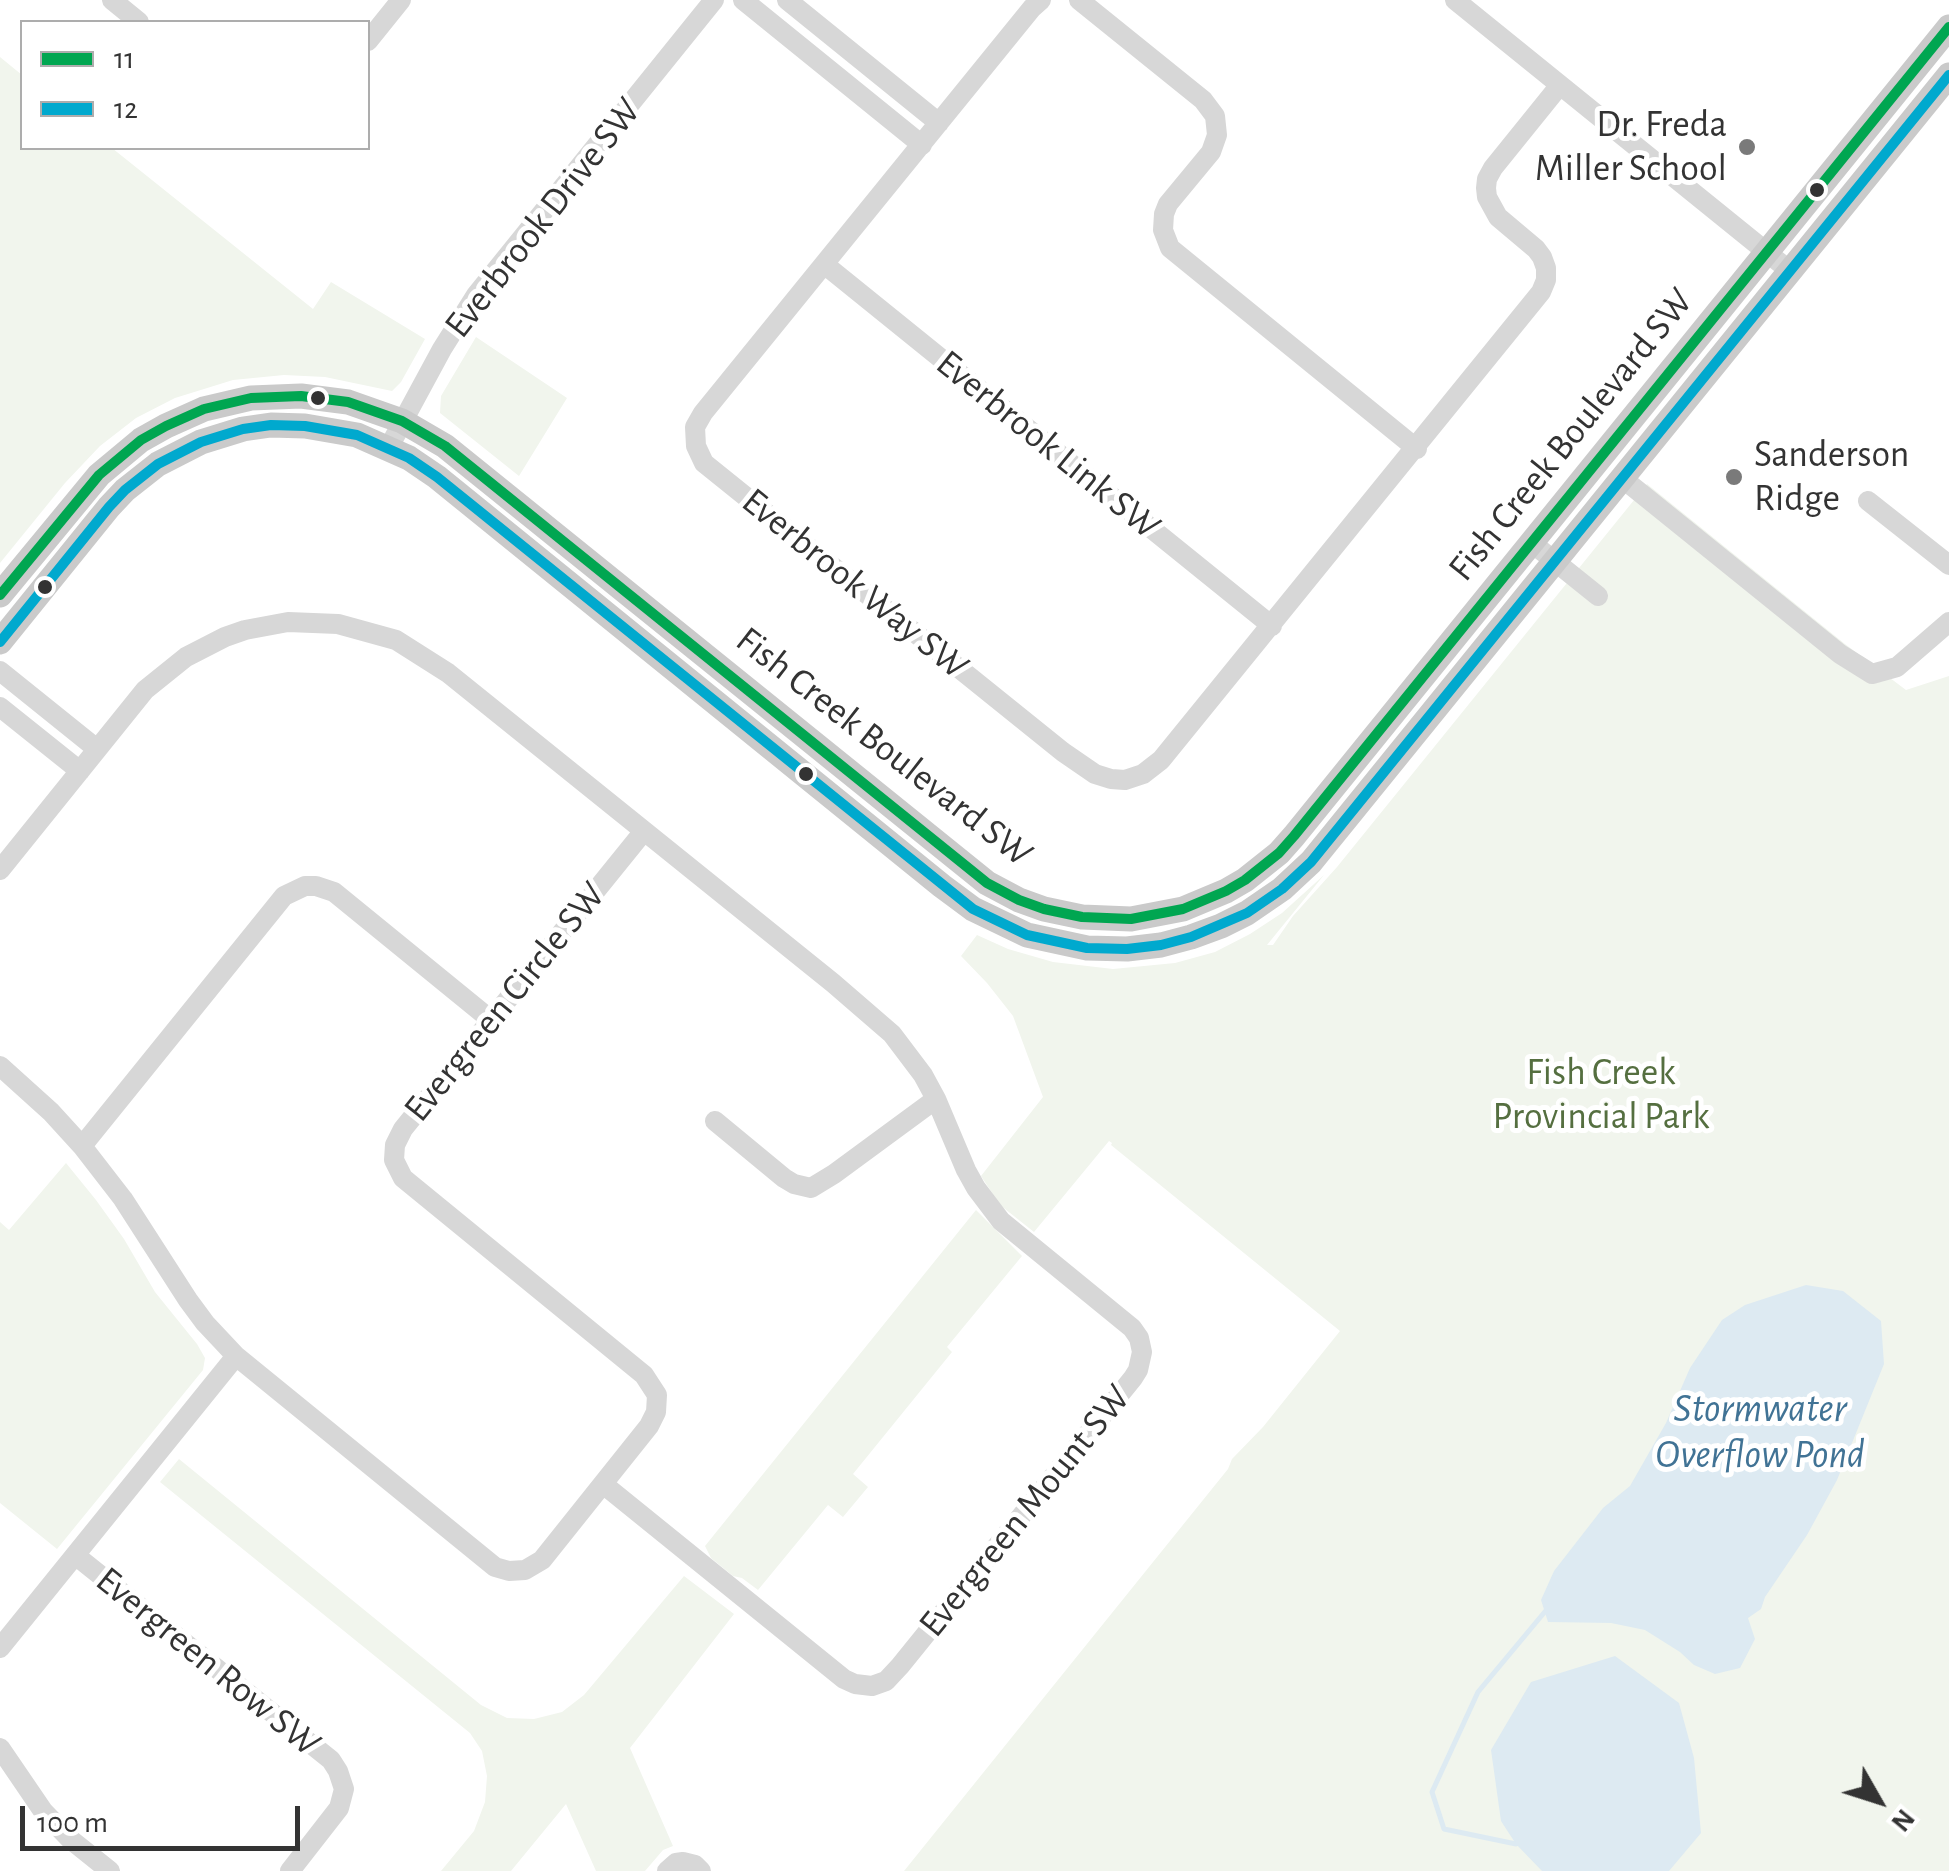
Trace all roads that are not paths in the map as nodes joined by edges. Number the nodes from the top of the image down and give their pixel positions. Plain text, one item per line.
1 (112, 0) edge
2 (400, 0) edge
3 (714, 0) edge
4 (743, 0) edge
5 (788, 0) edge
6 (1042, 0) edge
7 (1079, 0) edge
8 (1454, 0) edge
9 (137, 20) edge
10 (1949, 27) edge
11 (370, 38) edge
12 (1949, 75) edge
13 (1560, 85) junction
14 (938, 123) junction
15 (922, 145) junction
16 (1767, 252) junction
17 (824, 264) junction
18 (1790, 271) junction
19 (402, 421) junction
20 (389, 447) junction
21 (1416, 449) junction
22 (1622, 478) junction
23 (1868, 501) dead end
24 (1532, 543) junction
25 (1555, 560) junction
26 (1949, 565) edge
27 (0, 595) edge
28 (1598, 596) dead end
29 (1949, 622) edge
30 (1272, 626) junction
31 (0, 642) edge
32 (0, 671) edge
33 (0, 707) edge
34 (97, 749) junction
35 (80, 771) junction
36 (644, 830) junction
37 (0, 870) edge
38 (491, 1020) junction
39 (0, 1066) edge
40 (936, 1099) junction
41 (715, 1121) dead end
42 (82, 1146) junction
43 (236, 1356) junction
44 (603, 1484) junction
45 (76, 1555) junction
46 (0, 1648) edge
47 (0, 1748) edge
48 (110, 1871) edge
49 (290, 1871) edge
50 (667, 1871) edge
51 (702, 1871) edge

1 - 9 street
2 - 11 street
3 - 19 street, Everbrook Drive SW
4 - 15 street
5 - 14 street
6 - 14 street, Everbrook Way SW
7 - 21 street
8 - 13 street
10 - 16 main road, Fish Creek Boulevard SW
12 - 18 main road, Fish Creek Boulevard SW
13 - 16 street
13 - 21 street, Everbrook Way SW
14 - 15 street, Everbrook Way SW
15 - 17 street, Everbrook Way SW
16 - 18 street
16 - 24 main road, Fish Creek Boulevard SW
17 - 30 street, Everbrook Link SW
17 - 30 street, Everbrook Way SW
18 - 22 main road, Fish Creek Boulevard SW
19 - 20 street, Everbrook Drive SW
19 - 24 main road, Fish Creek Boulevard SW
19 - 27 main road, Fish Creek Boulevard SW
20 - 25 main road, Fish Creek Boulevard SW
20 - 31 main road, Fish Creek Boulevard SW
21 - 30 street, Everbrook Way SW
22 - 25 main road, Fish Creek Boulevard SW
22 - 29 street
23 - 26 street
24 - 25 street
25 - 28 street
32 - 34 street
33 - 35 street
34 - 35 street
34 - 36 street
35 - 37 street
36 - 38 street, Evergreen Circle SW
36 - 40 street, Evergreen Mount SW
38 - 42 street
38 - 44 street, Evergreen Circle SW
39 - 42 street, Evergreen Circle SW
40 - 41 street
40 - 44 street, Evergreen Mount SW
42 - 43 street, Evergreen Circle SW
43 - 44 street, Evergreen Circle SW
43 - 45 street
45 - 46 street
45 - 49 street, Evergreen Row SW
47 - 48 street
50 - 51 street

